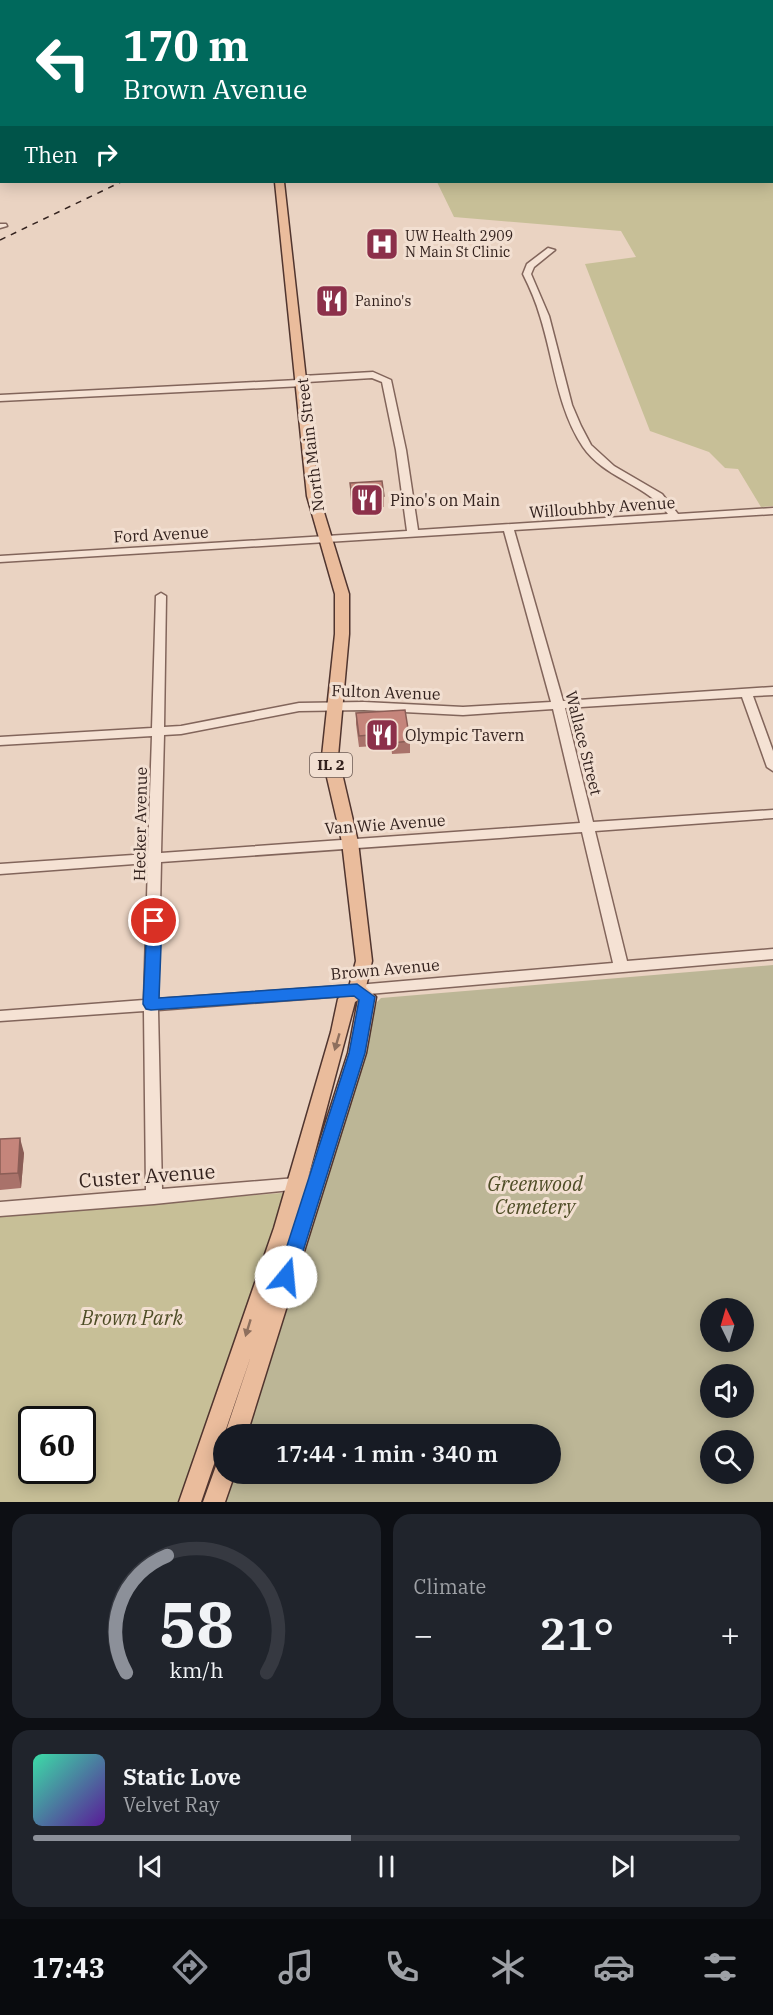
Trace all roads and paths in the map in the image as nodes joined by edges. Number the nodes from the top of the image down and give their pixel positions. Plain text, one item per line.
1 (279, 183) edge
2 (551, 250) dead end
3 (303, 381) junction
4 (0, 399) edge
5 (773, 511) edge
6 (675, 517) junction
7 (508, 528) junction
8 (413, 534) junction
9 (324, 540) junction
10 (0, 559) edge
11 (161, 596) dead end
12 (773, 691) edge
13 (746, 693) junction
14 (558, 705) junction
15 (335, 706) junction
16 (159, 731) junction
17 (0, 741) edge
18 (773, 767) edge
19 (773, 814) edge
20 (587, 827) junction
21 (350, 842) junction
22 (156, 858) junction
23 (0, 869) edge
24 (773, 954) edge
25 (621, 966) junction
26 (357, 990) junction
27 (151, 1004) junction
28 (0, 1016) edge
29 (297, 1184) junction
30 (154, 1197) junction
31 (0, 1209) edge
32 (239, 1424) edge
33 (220, 1484) edge
34 (190, 1502) edge
35 (214, 1502) edge

1 - 3 main road, North Main Street / IL 2
2 - 6 street
3 - 4 street
3 - 8 street
3 - 9 main road, North Main Street / IL 2
5 - 6 street, Willoubhby Avenue
6 - 7 street, Willoubhby Avenue
7 - 8 street, Willoubhby Avenue
7 - 14 street, Wallace Street
8 - 9 street, Willoubhby Avenue
9 - 10 street, Ford Avenue
9 - 15 main road, North Main Street / IL 2
11 - 16 street, Hecker Avenue
12 - 13 street, Fulton Avenue
13 - 14 street, Fulton Avenue
13 - 18 street
14 - 15 street, Fulton Avenue
14 - 20 street, Wallace Street
15 - 16 street, Fulton Avenue
15 - 21 main road, North Main Street / IL 2
16 - 17 street, Fulton Avenue
16 - 22 street, Hecker Avenue
19 - 20 street, Van Wie Avenue
20 - 21 street, Van Wie Avenue
20 - 25 street, Wallace Street
21 - 22 street, Van Wie Avenue
21 - 26 main road, North Main Street / IL 2
22 - 23 street, Van Wie Avenue
22 - 27 street, Hecker Avenue
24 - 25 street, Brown Avenue
25 - 26 street, Brown Avenue
26 - 27 street, Brown Avenue
26 -> 29 main road, North Main Street / IL 2
26 - 32 main road, North Main Street / IL 2
27 - 28 street, Brown Avenue
27 - 30 street, Hecker Avenue
29 - 30 street, Custer Avenue
29 -> 34 main road, North Main Street / IL 2
30 - 31 street, Custer Avenue
33 - 35 main road

